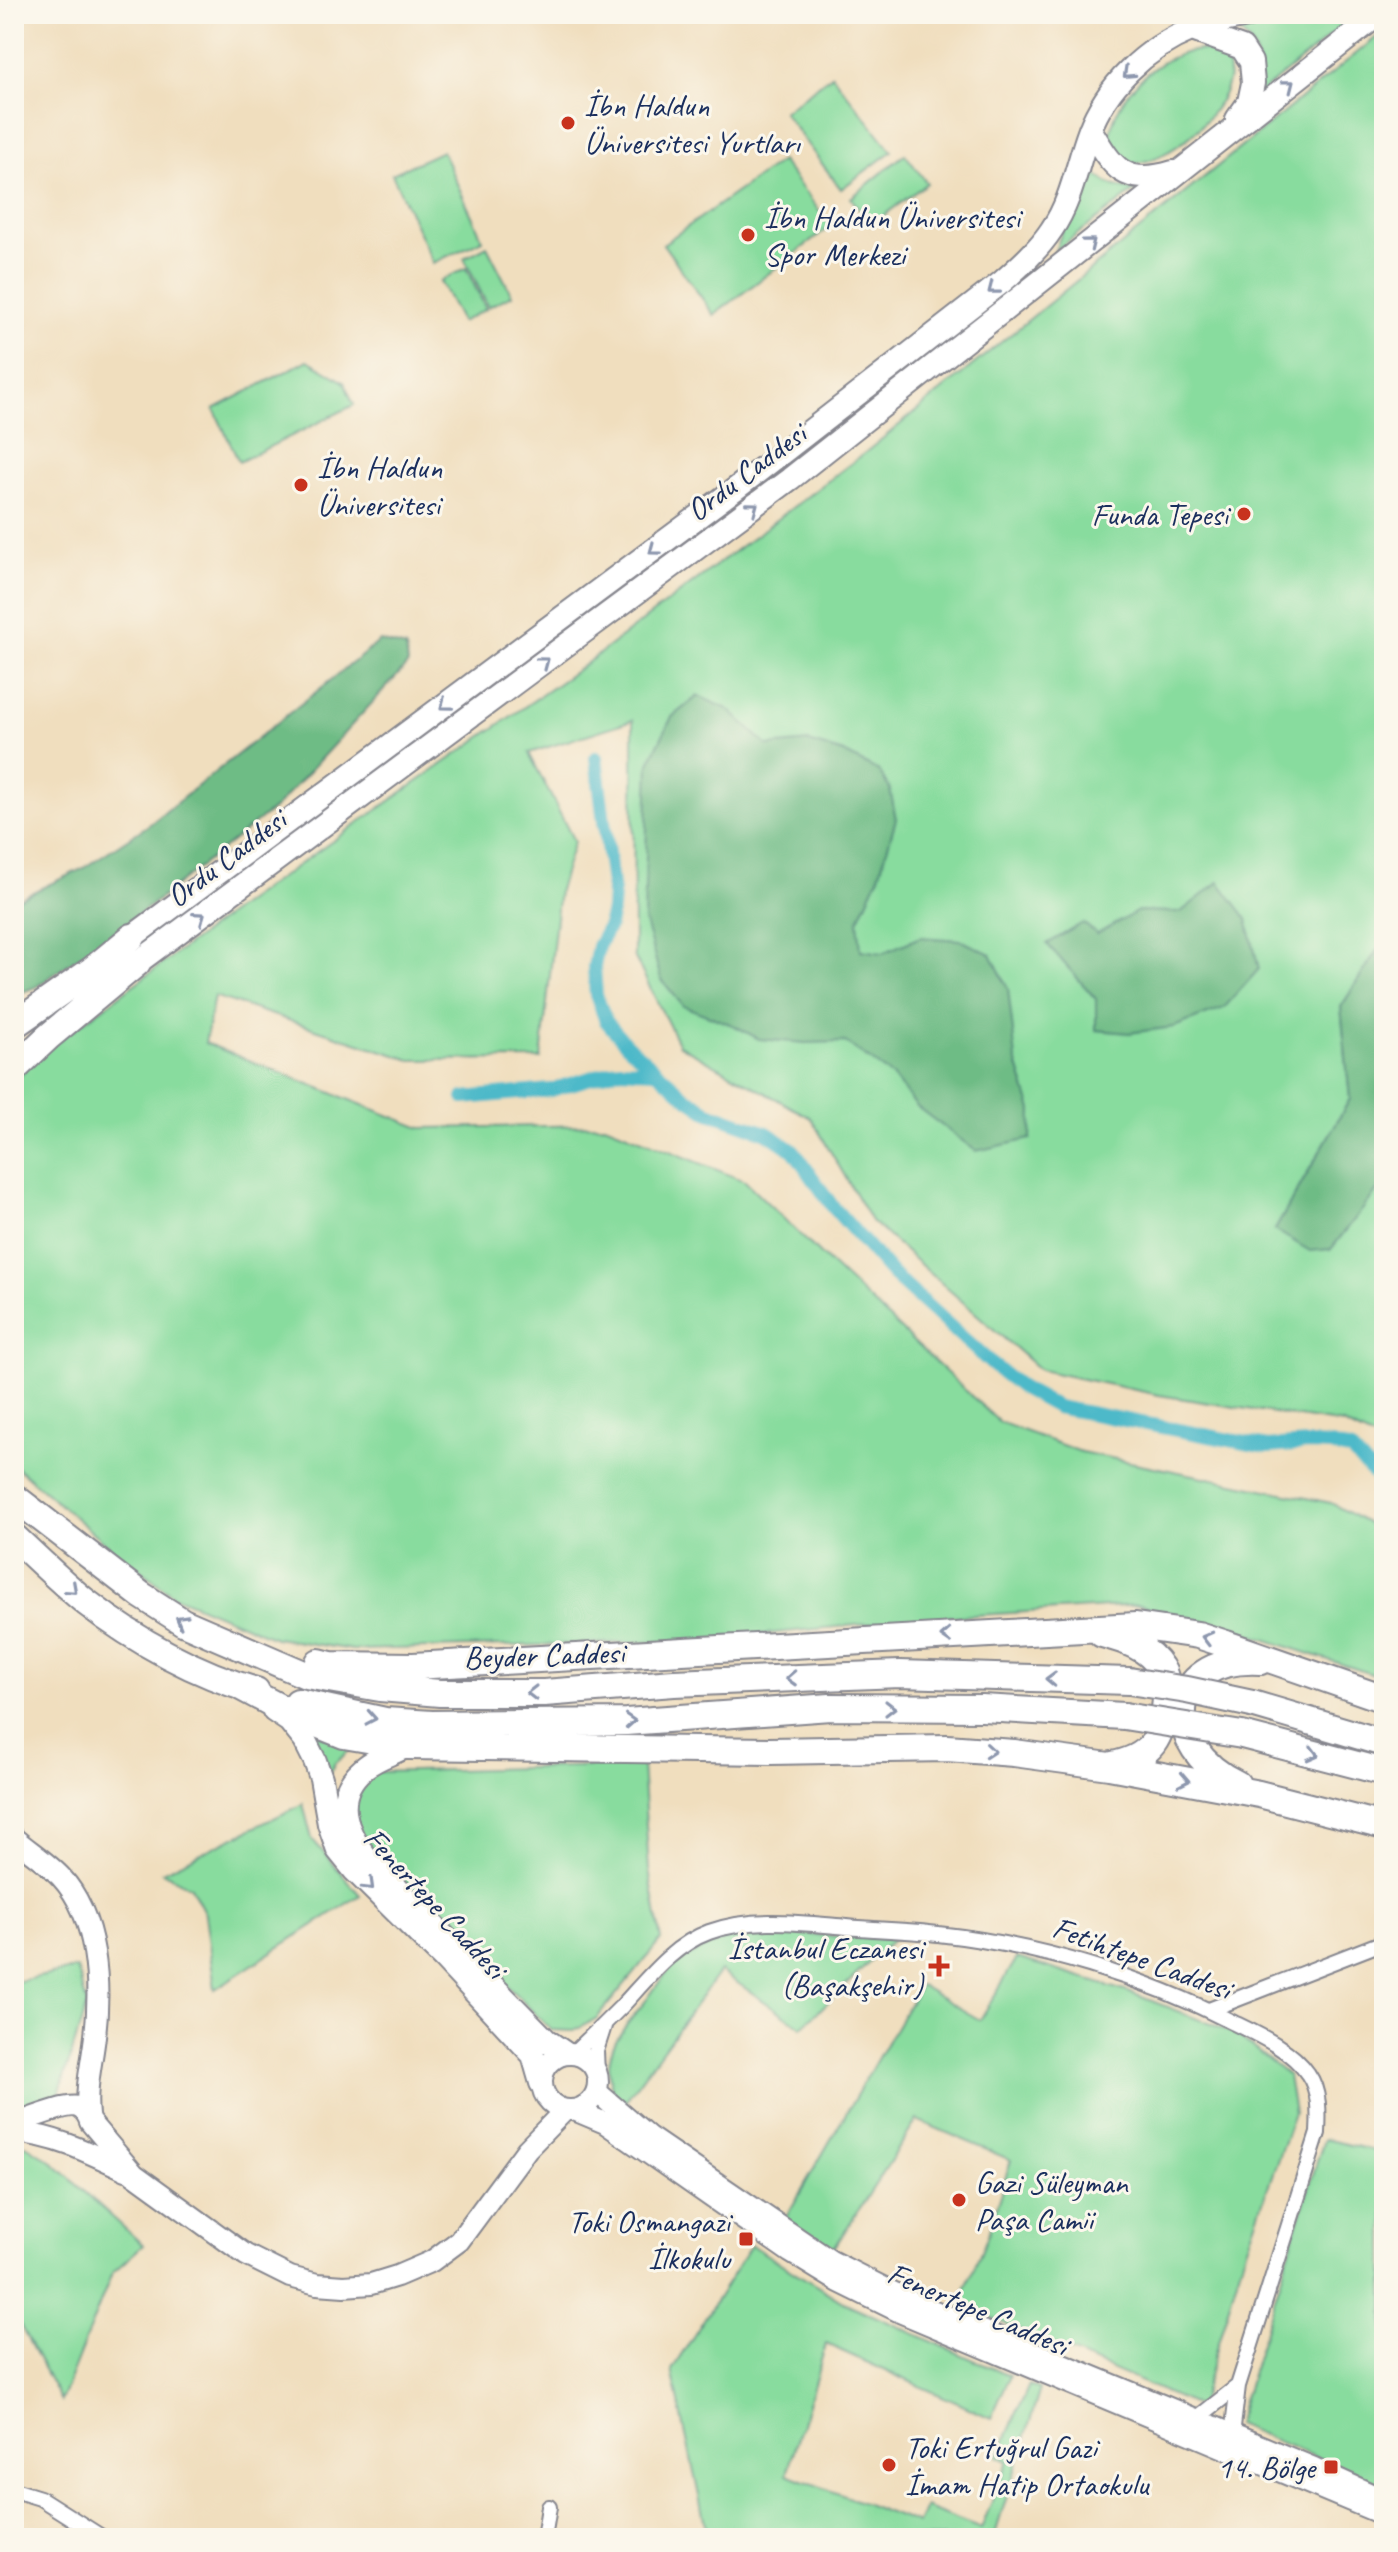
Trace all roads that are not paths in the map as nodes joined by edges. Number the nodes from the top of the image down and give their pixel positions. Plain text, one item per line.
1 (1256, 14) edge
2 (1379, 14) edge
3 (1192, 30) junction
4 (1090, 129) junction
5 (1227, 133) junction
6 (1181, 170) junction
7 (132, 937) junction
8 (137, 963) junction
9 (14, 1008) edge
10 (14, 1025) edge
11 (14, 1044) edge
12 (14, 1069) edge
13 (15, 1497) edge
14 (14, 1537) edge
15 (1080, 1628) junction
16 (252, 1651) junction
17 (1281, 1663) junction
18 (241, 1687) junction
19 (1353, 1687) junction
20 (1384, 1691) edge
21 (1384, 1699) edge
22 (1384, 1743) edge
23 (408, 1746) junction
24 (1109, 1766) junction
25 (1384, 1772) edge
26 (1259, 1794) junction
27 (1377, 1827) edge
28 (14, 1838) edge
29 (1384, 1942) edge
30 (450, 1954) junction
31 (1209, 2010) junction
32 (604, 2025) junction
33 (570, 2053) junction
34 (91, 2059) junction
35 (597, 2083) junction
36 (542, 2088) junction
37 (63, 2109) junction
38 (570, 2110) junction
39 (89, 2118) junction
40 (14, 2124) edge
41 (14, 2132) edge
42 (66, 2142) junction
43 (527, 2149) junction
44 (134, 2174) junction
45 (1238, 2386) junction
46 (1196, 2419) junction
47 (1232, 2435) junction
48 (14, 2490) edge
49 (1384, 2500) edge
50 (549, 2507) dead end
51 (1384, 2515) edge
52 (103, 2538) edge
53 (544, 2538) edge

1 - 3 main road, Ordu Caddesi
5 -> 2 main road, Ordu Caddesi
3 -> 4 main road, Ordu Caddesi
3 - 5 main road
4 - 6 main road
4 -> 7 main road, Ordu Caddesi
5 - 6 main road, Ordu Caddesi
8 -> 6 main road, Ordu Caddesi
7 - 9 highway
7 - 10 highway
8 - 11 highway
8 - 12 highway
16 -> 13 highway, Beyder Caddesi
14 -> 18 highway, Beyder Caddesi
15 -> 16 highway
17 -> 15 highway
15 - 24 highway
22 -> 16 highway, Beyder Caddesi, bridge
17 - 19 highway
17 - 26 highway
18 - 23 highway
18 -> 25 highway, Beyder Caddesi, bridge
18 -> 30 main road, Fenertepe Caddesi
19 - 20 highway
19 - 21 highway
23 -> 24 highway
23 - 30 main road, Fenertepe Caddesi
24 -> 26 highway
26 - 27 highway
28 - 34 main road
29 - 31 street
30 - 33 main road, Fenertepe Caddesi
30 - 36 main road, Fenertepe Caddesi
31 - 32 street, Fetihtepe Caddesi
31 - 45 street, Fetihtepe Caddesi
32 - 33 street, Fetihtepe Caddesi
32 - 35 street
33 - 35 main road
33 - 36 main road
34 - 37 main road
34 - 39 main road
35 - 38 main road
35 - 46 main road, Fenertepe Caddesi
36 - 38 main road
36 - 43 main road
37 - 39 main road
37 - 40 main road
37 - 42 main road
38 - 43 main road
38 - 51 main road, Fenertepe Caddesi
39 - 42 main road
39 - 44 main road
41 - 42 main road
42 - 44 main road
43 - 44 main road
45 - 46 street
45 - 47 street, Fetihtepe Caddesi
46 - 47 main road, Fenertepe Caddesi
47 - 49 main road, Fenertepe Caddesi
48 - 52 street
50 - 53 street

